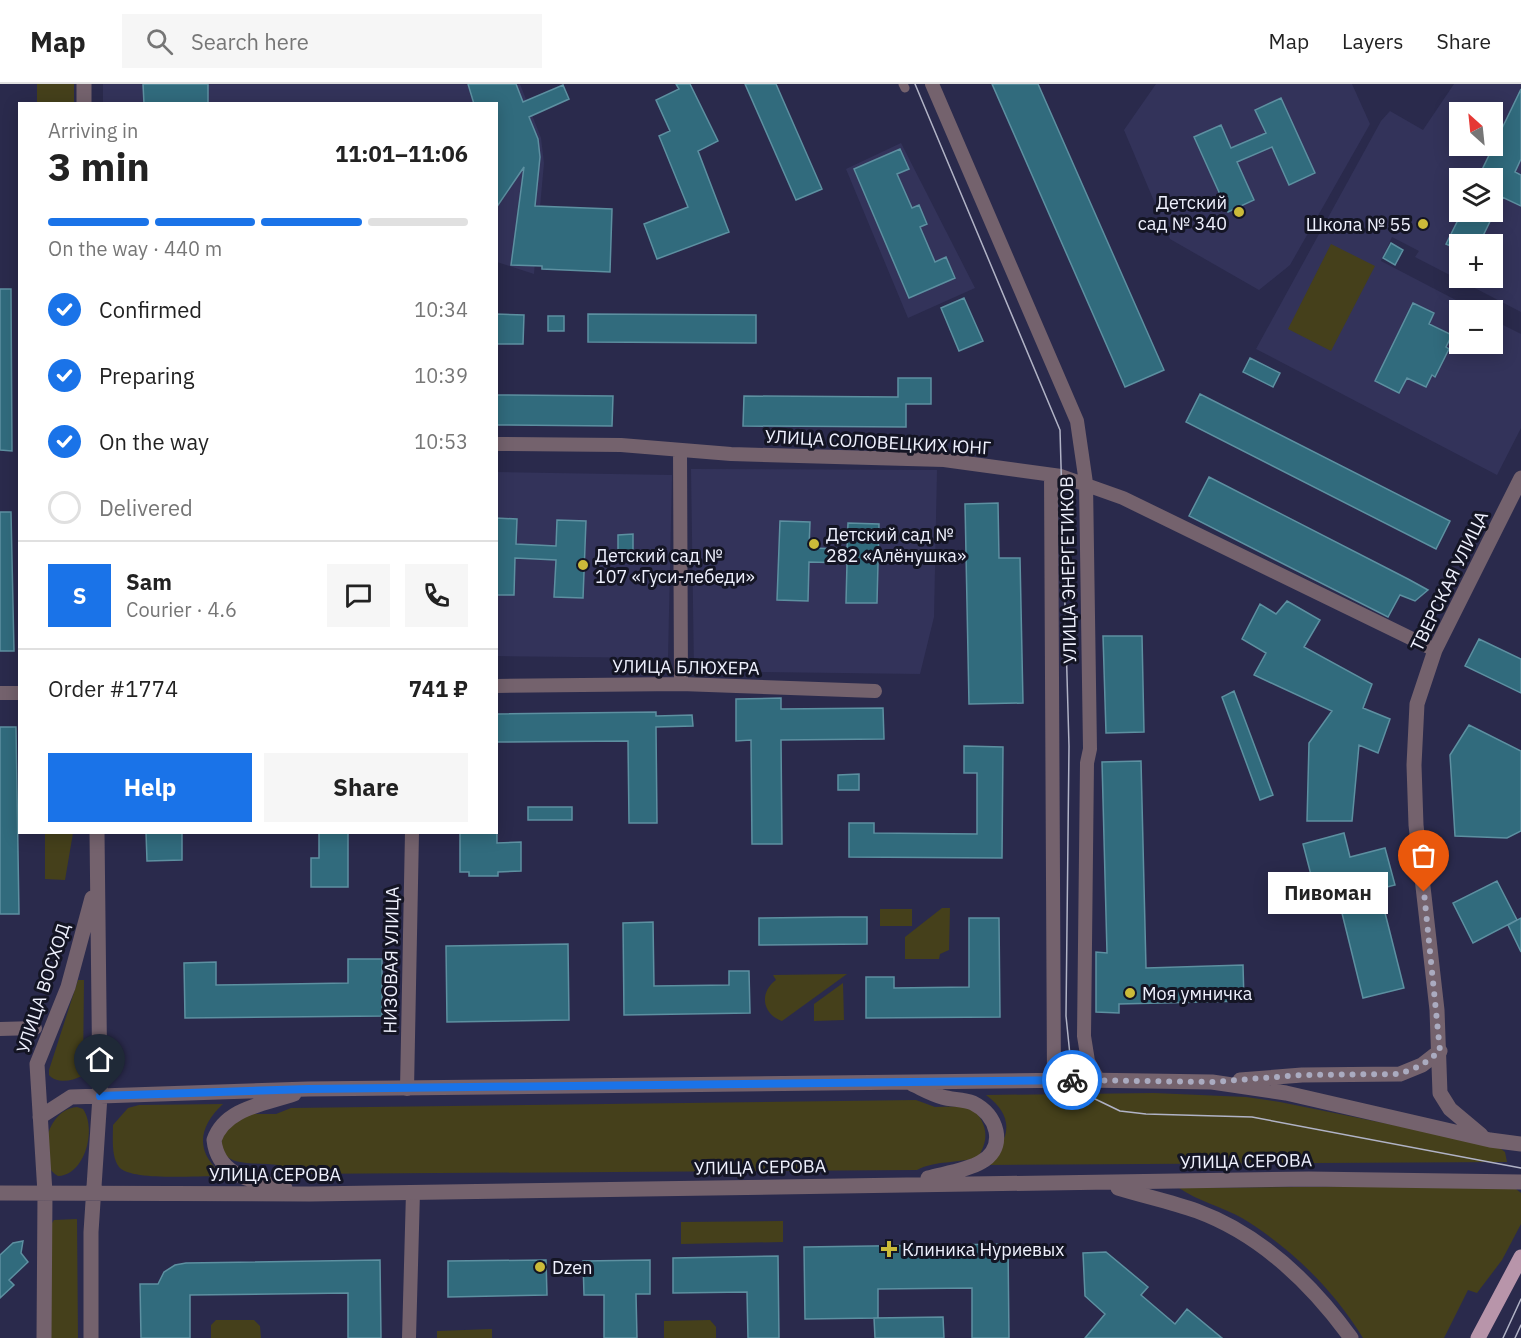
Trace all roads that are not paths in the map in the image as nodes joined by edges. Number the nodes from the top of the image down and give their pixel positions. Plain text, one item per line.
1 (84, 84) edge
2 (932, 84) edge
3 (84, 102) edge
4 (498, 444) edge
5 (680, 450) junction
6 (1051, 475) junction
7 (1521, 478) edge
8 (1086, 483) junction
9 (1435, 650) junction
10 (681, 684) junction
11 (498, 686) edge
12 (875, 691) dead end
13 (0, 693) edge
14 (18, 693) edge
15 (97, 834) edge
16 (412, 834) edge
17 (98, 868) junction
18 (35, 1028) dead end
19 (0, 1029) edge
20 (1440, 1051) junction
21 (1054, 1081) junction
22 (1100, 1081) junction
23 (907, 1082) junction
24 (1212, 1082) junction
25 (308, 1089) junction
26 (407, 1089) junction
27 (100, 1096) junction
28 (40, 1117) junction
29 (1483, 1137) junction
30 (1521, 1144) edge
31 (1521, 1182) edge
32 (908, 1183) junction
33 (1101, 1184) junction
34 (412, 1192) junction
35 (0, 1193) edge
36 (45, 1193) junction
37 (95, 1193) junction
38 (310, 1194) junction
39 (1521, 1257) edge
40 (44, 1338) edge
41 (91, 1338) edge
42 (409, 1338) edge
43 (1351, 1338) edge
44 (1478, 1338) edge

1 - 3 street
2 - 8 street, УЛИЦА ЭНЕРГЕТИКОВ
4 - 5 street, УЛИЦА СОЛОВЕЦКИХ ЮНГ
5 - 6 street, УЛИЦА СОЛОВЕЦКИХ ЮНГ
5 - 10 street
6 - 8 street, УЛИЦА СОЛОВЕЦКИХ ЮНГ
6 - 21 street, УЛИЦА ЭНЕРГЕТИКОВ
7 - 9 street, ТВЕРСКАЯ УЛИЦА
8 - 9 street, УЛИЦА СОЛОВЕЦКИХ ЮНГ
8 - 22 street, УЛИЦА ЭНЕРГЕТИКОВ
9 - 20 street, ТВЕРСКАЯ УЛИЦА
10 - 11 street, УЛИЦА БЛЮХЕРА
10 - 12 street, УЛИЦА БЛЮХЕРА
13 - 14 street
15 - 17 street, УЛИЦА ВОСХОД
16 - 26 street, НИЗОВАЯ УЛИЦА
17 - 27 street, УЛИЦА ВОСХОД
17 - 28 street, УЛИЦА ВОСХОД
18 - 19 street
20 - 24 street
20 - 29 street, ТВЕРСКАЯ УЛИЦА
21 - 22 street
21 - 23 street
22 - 24 street
23 - 26 street
23 - 32 street
24 - 29 street
25 - 26 street
25 - 27 street
25 - 38 street
27 - 28 street
27 - 37 street, УЛИЦА ВОСХОД
28 - 36 street, УЛИЦА ВОСХОД
29 - 30 street
31 - 33 street, УЛИЦА СЕРОВА
32 - 33 street, УЛИЦА СЕРОВА
32 - 34 street, УЛИЦА СЕРОВА
33 - 43 street
34 - 38 street, УЛИЦА СЕРОВА
34 - 42 street
35 - 36 street, УЛИЦА СЕРОВА
36 - 37 street, УЛИЦА СЕРОВА
36 - 40 street, УЛИЦА ВОСХОД
37 - 38 street, УЛИЦА СЕРОВА
37 - 41 street, УЛИЦА ВОСХОД
39 - 44 main road

